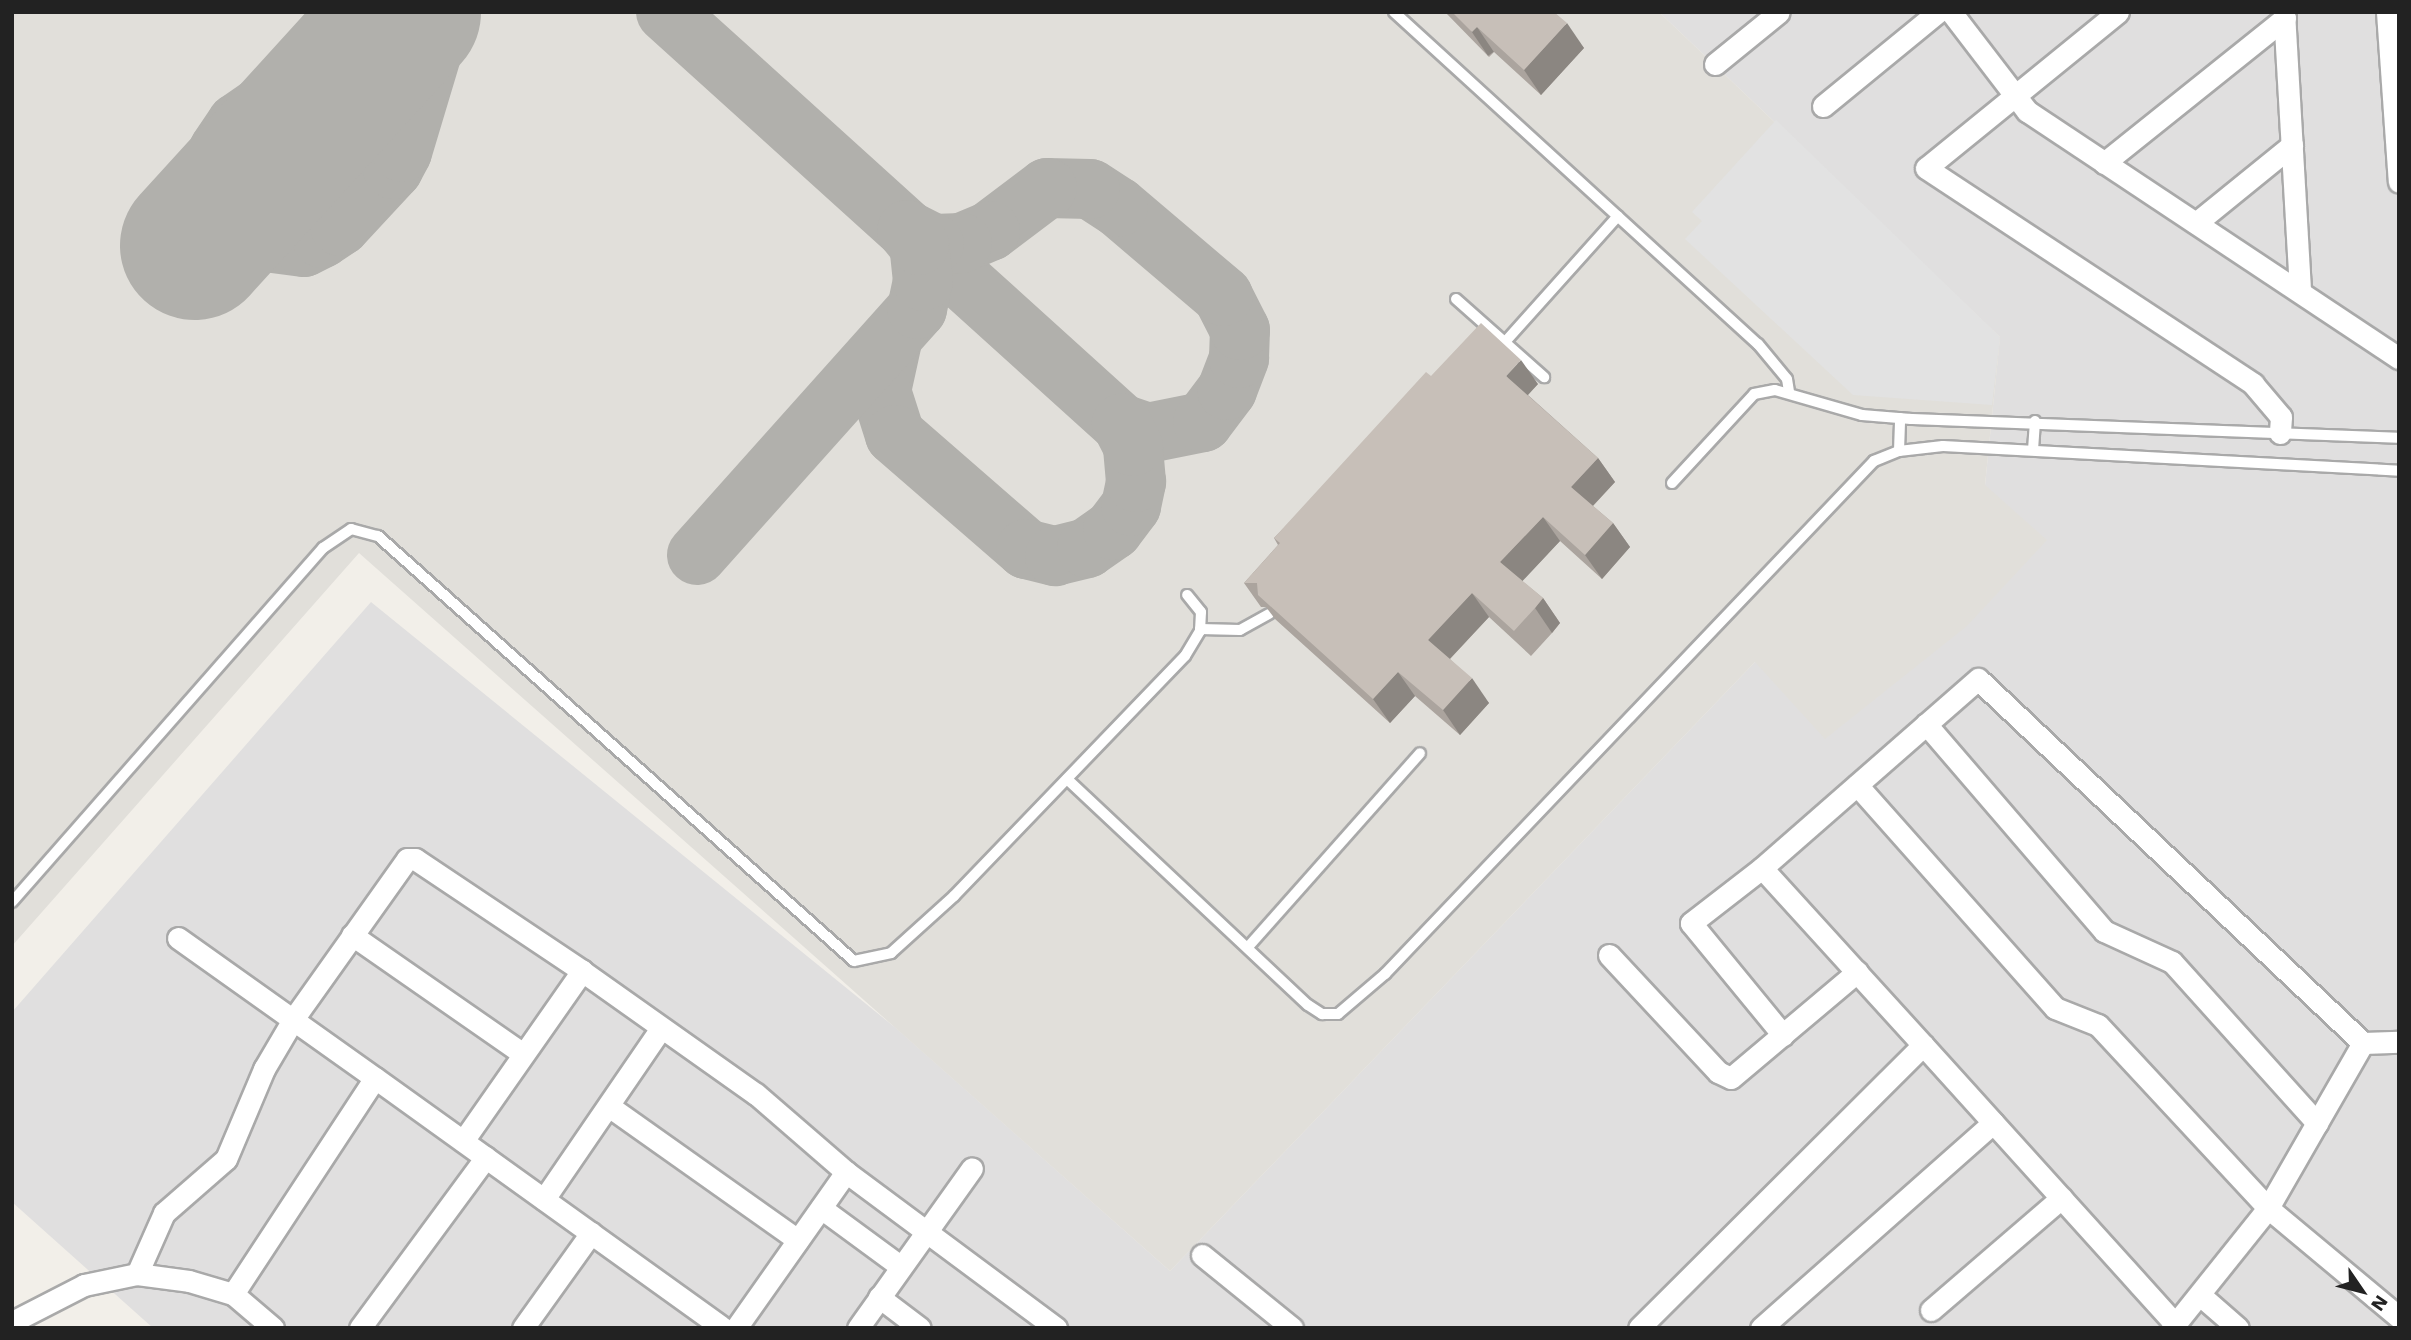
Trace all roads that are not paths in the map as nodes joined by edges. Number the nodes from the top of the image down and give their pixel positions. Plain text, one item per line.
1 (1394, 12) edge
2 (1779, 12) edge
3 (1938, 12) edge
4 (1951, 12) edge
5 (2119, 12) edge
6 (2387, 12) edge
7 (2284, 15) edge
8 (1715, 64) dead end
9 (2015, 96) junction
10 (1823, 106) dead end
11 (2292, 145) junction
12 (2104, 163) junction
13 (2399, 182) edge
14 (1618, 216) junction
15 (2196, 223) junction
16 (2300, 291) junction
17 (1456, 299) dead end
18 (1505, 342) junction
19 (2399, 358) edge
20 (1544, 377) dead end
21 (1789, 392) junction
22 (1900, 418) junction
23 (2035, 421) junction
24 (2280, 433) junction
25 (2399, 439) edge
26 (2033, 450) junction
27 (1899, 451) junction
28 (2399, 471) edge
29 (1672, 483) dead end
30 (1187, 594) dead end
31 (1269, 614) edge
32 (1200, 629) junction
33 (1926, 724) junction
34 (1420, 752) dead end
35 (1067, 779) junction
36 (1857, 785) junction
37 (1762, 868) junction
38 (12, 902) edge
39 (352, 935) junction
40 (178, 937) dead end
41 (1248, 947) junction
42 (1609, 955) dead end
43 (582, 971) junction
44 (1857, 972) junction
45 (294, 1018) junction
46 (662, 1028) junction
47 (1783, 1035) junction
48 (2399, 1042) edge
49 (2363, 1043) junction
50 (1923, 1045) junction
51 (522, 1053) junction
52 (375, 1078) junction
53 (610, 1107) junction
54 (1993, 1123) junction
55 (2317, 1123) junction
56 (463, 1141) junction
57 (486, 1157) junction
58 (972, 1168) dead end
59 (846, 1172) junction
60 (2061, 1198) junction
61 (544, 1199) junction
62 (821, 1208) junction
63 (2268, 1208) junction
64 (925, 1231) junction
65 (591, 1233) junction
66 (798, 1240) junction
67 (1202, 1255) dead end
68 (900, 1266) junction
69 (137, 1274) junction
70 (233, 1294) junction
71 (2200, 1295) junction
72 (879, 1297) junction
73 (1931, 1310) dead end
74 (2399, 1317) edge
75 (12, 1322) edge
76 (2173, 1326) edge
77 (273, 1328) edge
78 (360, 1328) edge
79 (523, 1328) edge
80 (723, 1328) edge
81 (736, 1328) edge
82 (858, 1328) edge
83 (920, 1328) edge
84 (1056, 1328) edge
85 (1292, 1328) edge
86 (1639, 1328) edge
87 (1762, 1328) edge
88 (2238, 1328) edge

1 - 14 lane
2 - 8 street
3 - 10 street
4 - 9 street
5 - 9 street
6 - 13 street
7 - 11 street
7 - 12 street
9 - 12 street
9 - 24 street
11 - 15 street
11 - 16 street
12 - 15 street
14 - 18 lane
14 - 21 lane
15 - 16 street
16 - 19 street
17 - 18 lane
18 - 20 lane
21 - 22 lane
21 - 29 lane
22 - 23 lane
22 - 27 lane
23 - 24 lane
23 - 26 lane
24 - 25 lane
26 - 27 lane
26 - 28 lane
27 - 41 lane
30 - 32 lane
31 - 32 lane
32 - 35 lane
33 - 36 street
33 - 49 street
33 - 55 street
34 - 41 lane
35 - 38 lane
35 - 41 lane
36 - 37 street
36 - 63 street
37 - 44 street
37 - 47 street
39 - 43 street
39 - 45 street
39 - 51 street
40 - 45 street
42 - 47 street
43 - 46 street
43 - 51 street
44 - 47 street
44 - 50 street
45 - 52 street
45 - 69 street
46 - 53 street
46 - 59 street
48 - 49 street
49 - 55 street
50 - 54 street
50 - 86 street
51 - 56 street
52 - 56 street
52 - 70 street
53 - 61 street
53 - 66 street
54 - 60 street
54 - 87 street
55 - 63 street
56 - 57 street
57 - 61 street
57 - 78 street
58 - 64 street
59 - 62 street
59 - 64 street
60 - 73 street
60 - 76 street
61 - 65 street
62 - 66 street
62 - 68 street
63 - 71 street
63 - 74 street
64 - 68 street
64 - 84 street
65 - 79 street
65 - 80 street
66 - 81 street
67 - 85 street
68 - 72 street
69 - 70 street
69 - 75 street
70 - 77 street
71 - 76 street
71 - 88 street
72 - 82 street
72 - 83 street

